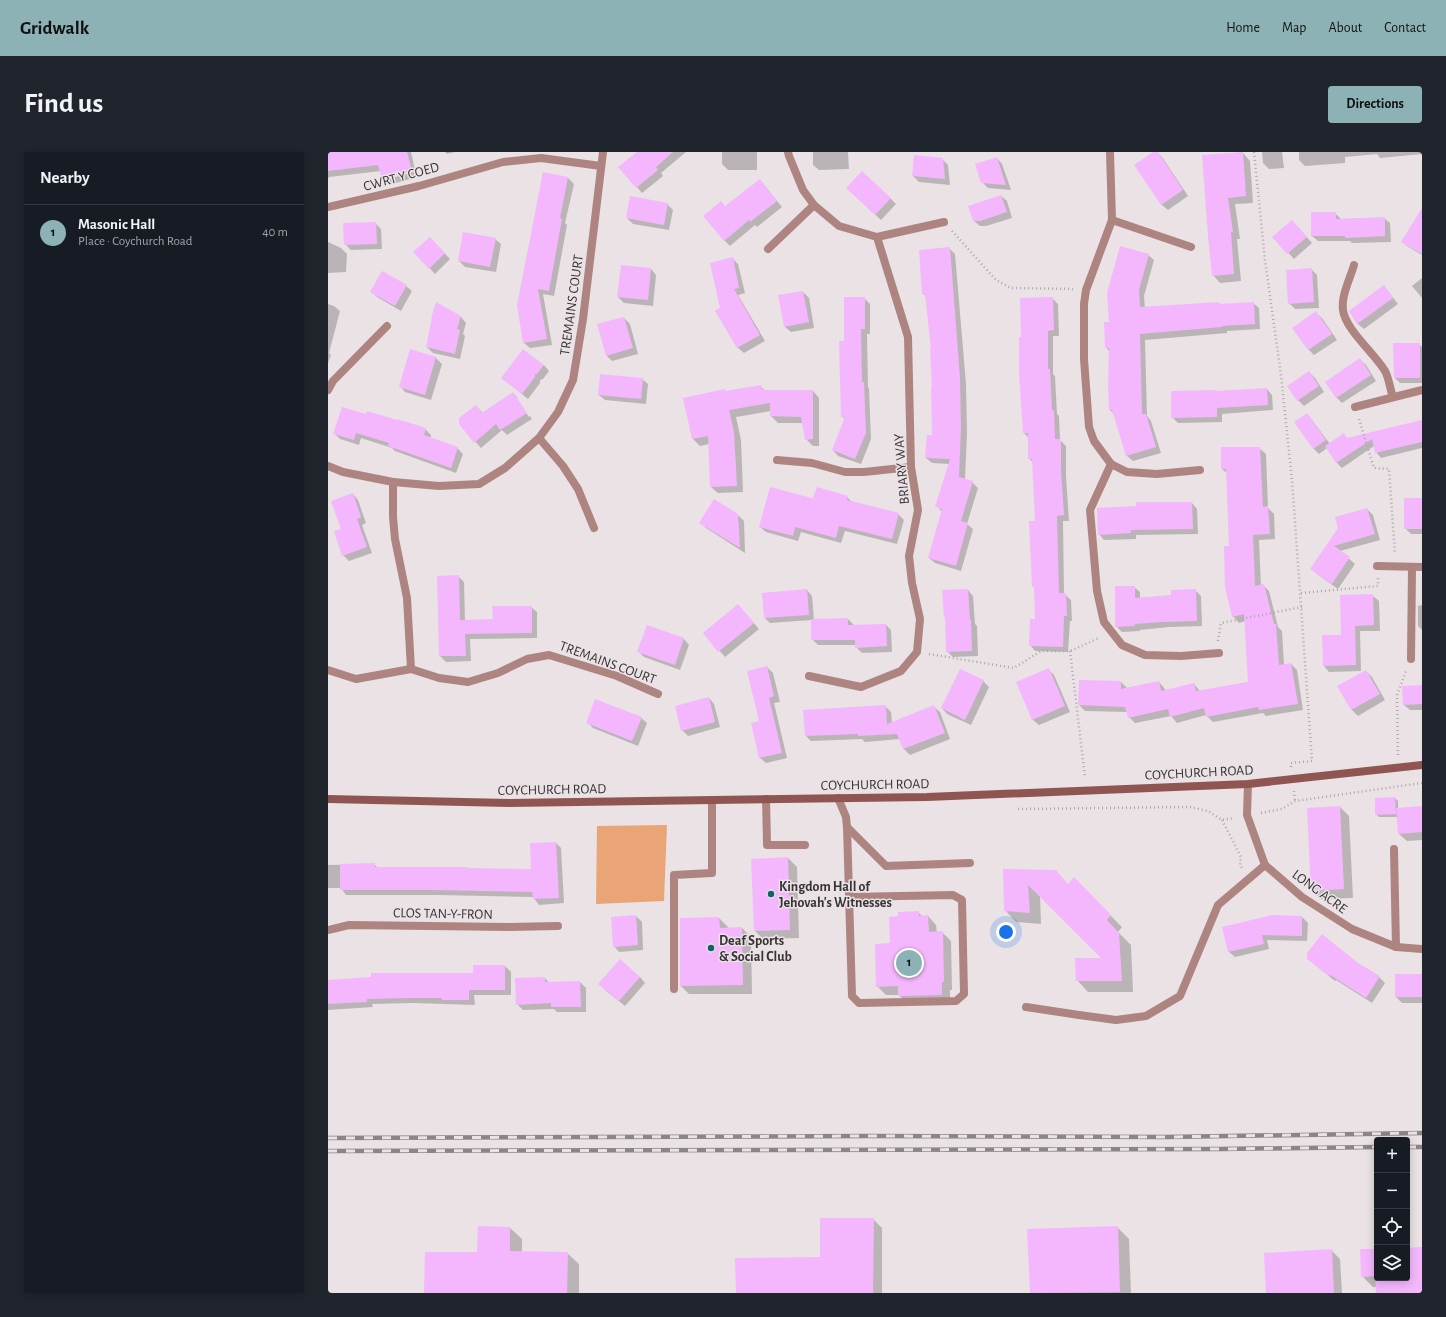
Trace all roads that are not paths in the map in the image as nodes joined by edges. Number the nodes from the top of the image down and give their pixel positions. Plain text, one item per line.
1 (603, 152) edge
2 (788, 152) edge
3 (1110, 152) edge
4 (601, 166) junction
5 (814, 205) junction
6 (328, 207) edge
7 (1112, 220) junction
8 (944, 222) road end
9 (877, 237) junction
10 (1191, 247) dead end
11 (768, 249) dead end
12 (1354, 265) dead end
13 (387, 326) dead end
14 (328, 390) edge
15 (1422, 390) edge
16 (1393, 397) junction
17 (1355, 408) road end
18 (539, 438) junction
19 (777, 460) dead end
20 (1111, 464) junction
21 (328, 466) edge
22 (911, 467) junction
23 (1200, 470) dead end
24 (393, 482) junction
25 (594, 528) dead end
26 (1377, 566) road end
27 (1412, 567) junction
28 (1422, 567) edge
29 (1219, 653) road end
30 (1411, 660) road end
31 (411, 669) junction
32 (328, 670) edge
33 (808, 676) dead end
34 (658, 694) dead end
35 (1422, 765) edge
36 (1248, 784) junction
37 (838, 798) junction
38 (328, 799) edge
39 (766, 799) junction
40 (712, 800) junction
41 (847, 826) junction
42 (805, 845) dead end
43 (1394, 849) dead end
44 (970, 863) dead end
45 (1265, 864) junction
46 (849, 897) junction
47 (558, 926) dead end
48 (328, 930) edge
49 (1396, 947) junction
50 (1422, 949) edge
51 (674, 989) dead end
52 (1026, 1007) dead end

1 - 4 street, TREMAINS COURT
2 - 5 street
3 - 7 street
4 - 6 street, CWRT Y COED
4 - 18 street, TREMAINS COURT
5 - 9 street
5 - 11 street
7 - 10 street
7 - 20 street
8 - 9 street
9 - 22 street, BRIARY WAY
12 - 16 street
13 - 14 street
15 - 16 street
16 - 17 street
18 - 24 street, TREMAINS COURT
18 - 25 street
19 - 22 street
20 - 23 street
20 - 29 street
21 - 24 street, TREMAINS COURT
22 - 33 street, BRIARY WAY
24 - 31 street
26 - 27 street
27 - 28 street
27 - 30 street
31 - 32 street, TREMAINS COURT
31 - 34 street, TREMAINS COURT
35 - 36 main road, COYCHURCH ROAD
36 - 37 main road, COYCHURCH ROAD
36 - 45 street, LONG ACRE
37 - 39 main road, COYCHURCH ROAD
37 - 41 street
38 - 40 main road, COYCHURCH ROAD
39 - 40 main road, COYCHURCH ROAD
39 - 42 street
40 - 51 street
41 - 44 street
41 - 46 street
43 - 49 street
45 - 49 street, LONG ACRE
45 - 52 street
46 - 46 street
47 - 48 street, CLOS TAN-Y-FRON
49 - 50 street, LONG ACRE

